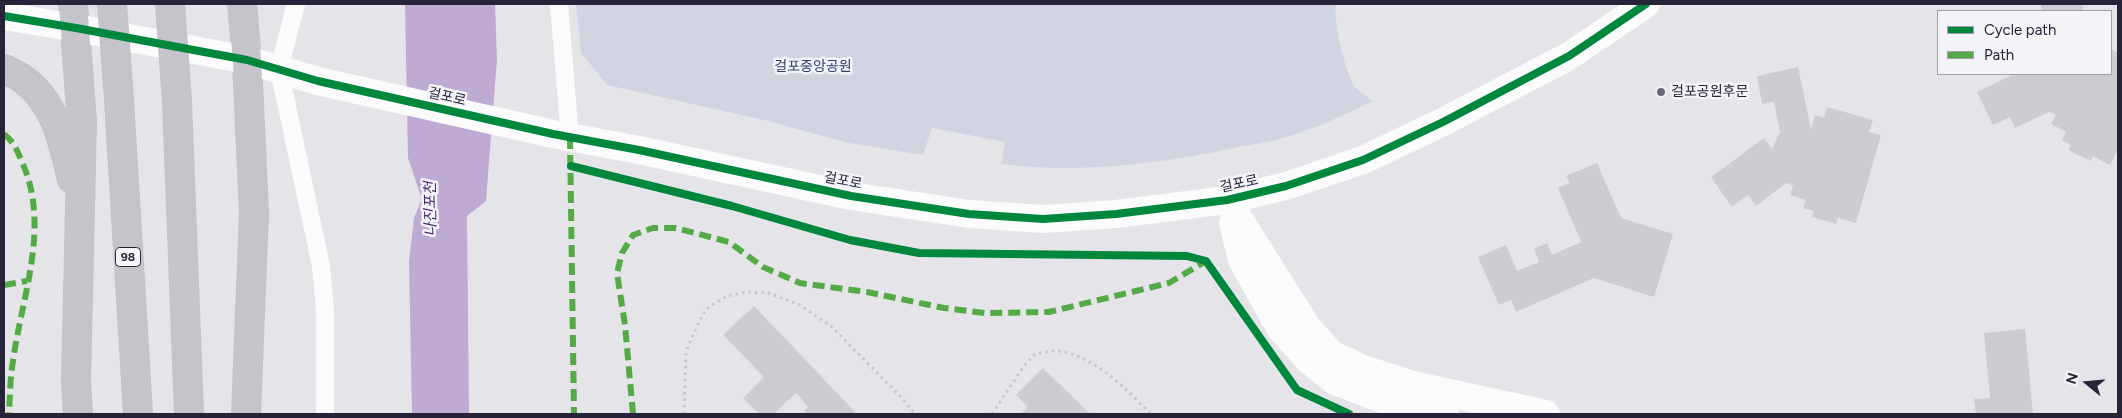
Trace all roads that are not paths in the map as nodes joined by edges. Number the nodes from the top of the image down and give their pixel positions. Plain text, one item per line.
1 (112, 4) edge
2 (170, 4) edge
3 (242, 4) edge
4 (296, 4) edge
5 (559, 4) edge
6 (1646, 4) edge
7 (4, 16) edge
8 (75, 16) edge
9 (247, 60) junction
10 (4, 69) edge
11 (279, 69) junction
12 (562, 136) junction
13 (1227, 200) junction
14 (81, 214) junction
15 (78, 414) edge
16 (138, 414) edge
17 (189, 414) edge
18 (246, 414) edge
19 (325, 414) edge
20 (1446, 414) edge
21 (1546, 414) edge

1 - 16 highway, 98, bridge
2 - 17 highway, bridge
3 - 9 highway
4 - 11 lane
5 - 12 lane
6 - 13 street, 걸포로
7 - 8 street, 걸포로
8 - 9 street, 걸포로
8 - 14 highway
9 - 11 street, 걸포로
9 - 18 highway
10 - 14 highway
11 - 12 street, 걸포로
11 - 19 lane
12 - 13 street, 걸포로
13 - 20 street
13 - 21 street
14 - 15 highway

